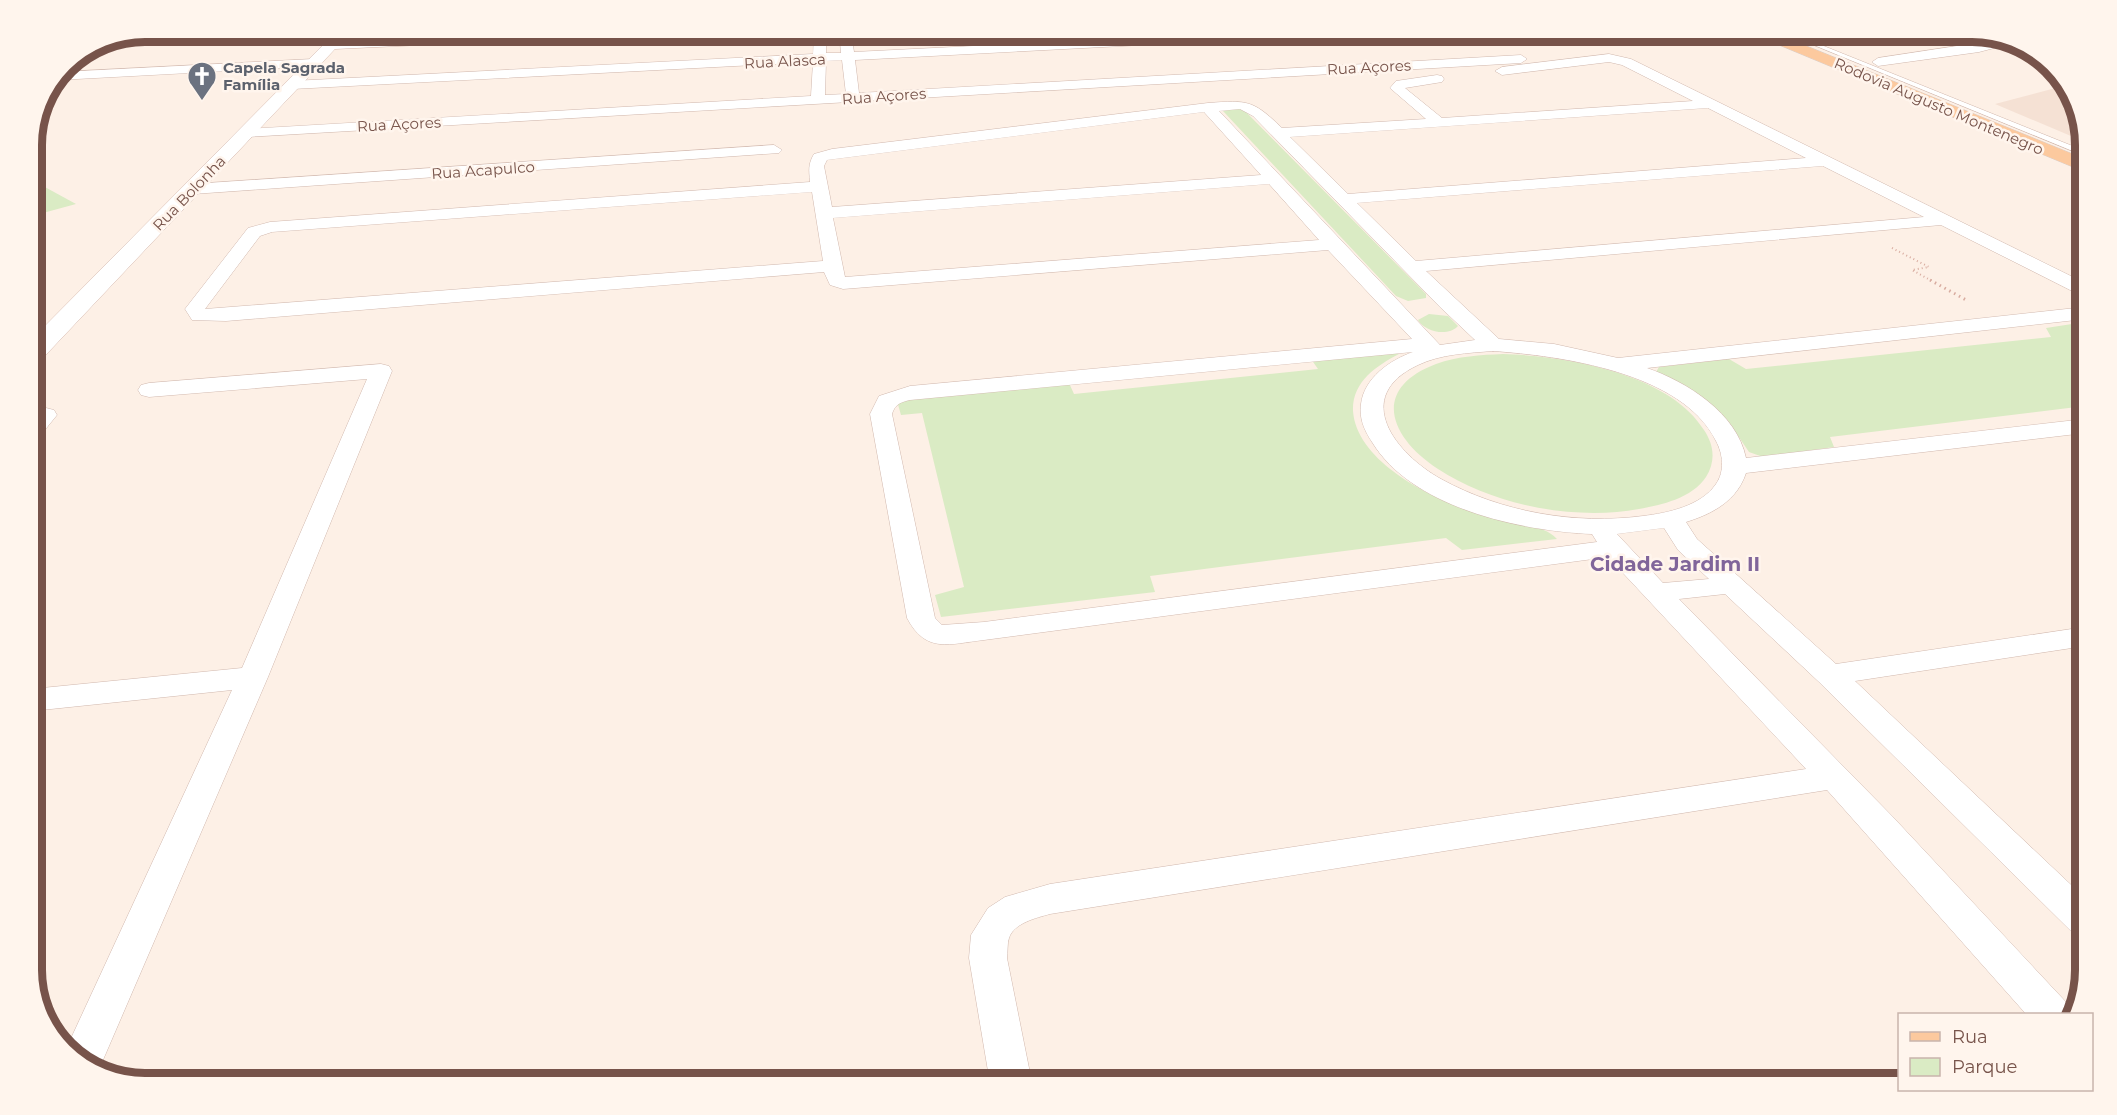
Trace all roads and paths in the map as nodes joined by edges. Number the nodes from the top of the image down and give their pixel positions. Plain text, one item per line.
1 (334, 42) edge
2 (820, 42) edge
3 (847, 42) edge
4 (1111, 42) edge
5 (1297, 42) edge
6 (1785, 42) edge
7 (1810, 42) edge
8 (1826, 42) edge
9 (1990, 44) edge
10 (849, 57) junction
11 (819, 59) junction
12 (1521, 59) dead end
13 (1878, 62) junction
14 (314, 63) junction
15 (1329, 69) junction
16 (69, 76) edge
17 (292, 85) junction
18 (854, 98) junction
19 (818, 100) junction
20 (1710, 104) junction
21 (1208, 107) junction
22 (1439, 122) junction
23 (247, 133) junction
24 (1277, 133) junction
25 (2075, 141) edge
26 (774, 150) dead end
27 (2075, 150) edge
28 (1823, 161) junction
29 (2075, 162) edge
30 (1273, 179) junction
31 (820, 186) junction
32 (193, 189) junction
33 (1343, 199) junction
34 (826, 213) junction
35 (1945, 220) junction
36 (1854, 228) junction
37 (1333, 244) junction
38 (832, 266) junction
39 (1412, 267) junction
40 (2075, 285) edge
41 (1447, 303) junction
42 (1396, 308) junction
43 (2075, 314) edge
44 (2007, 322) junction
45 (42, 343) edge
46 (1493, 345) junction
47 (1431, 348) junction
48 (1618, 364) junction
49 (149, 390) dead end
50 (2075, 427) edge
51 (1735, 467) junction
52 (1671, 519) junction
53 (1606, 537) junction
54 (1732, 585) junction
55 (1658, 592) junction
56 (2075, 638) edge
57 (1830, 675) junction
58 (253, 677) junction
59 (42, 699) edge
60 (1834, 777) junction
61 (2075, 911) edge
62 (2050, 1013) edge
63 (85, 1053) edge
64 (1009, 1073) edge

1 - 14 street, Rua Bolonha
2 - 11 street
3 - 10 street
4 - 10 street, Rua Alasca
5 - 15 street
6 - 29 main road, Rodovia Augusto Montenegro
7 - 27 lane
8 - 13 main road, Rodovia Augusto Montenegro
9 - 13 street
10 - 11 street, Rua Alasca
10 - 18 street
11 - 17 street, Rua Alasca
11 - 19 street
12 - 15 street, Rua Açores
13 - 25 main road, Rodovia Augusto Montenegro
14 - 16 street
14 - 17 street, Rua Bolonha
15 - 18 street, Rua Açores
17 - 23 street, Rua Bolonha
18 - 19 street, Rua Açores
19 - 23 street, Rua Açores
20 - 22 street
20 - 22 street
20 - 28 street
21 - 24 street
21 - 30 street
21 - 31 street
22 - 24 street
23 - 32 street, Rua Bolonha
24 - 33 street
26 - 32 street, Rua Acapulco
28 - 33 street
28 - 35 street
30 - 34 street
30 - 37 street
31 - 34 street
31 - 38 street
32 - 45 street, Rua Bolonha
33 - 39 street
34 - 38 street
35 - 36 street
35 - 40 street
36 - 39 street
36 - 44 path
37 - 38 street
37 - 42 street
39 - 41 street
41 - 42 street
41 - 46 street
42 - 47 street
43 - 44 street
44 - 48 street
46 - 47 street
46 - 48 street
47 - 53 street
47 - 53 street
48 - 51 street
49 - 58 street
50 - 51 street
51 - 52 street
52 - 53 street
52 - 54 street
53 - 55 street
54 - 55 street
54 - 57 street
55 - 60 street
56 - 57 street
57 - 61 street
58 - 59 street
58 - 63 street
60 - 62 street
60 - 64 street

